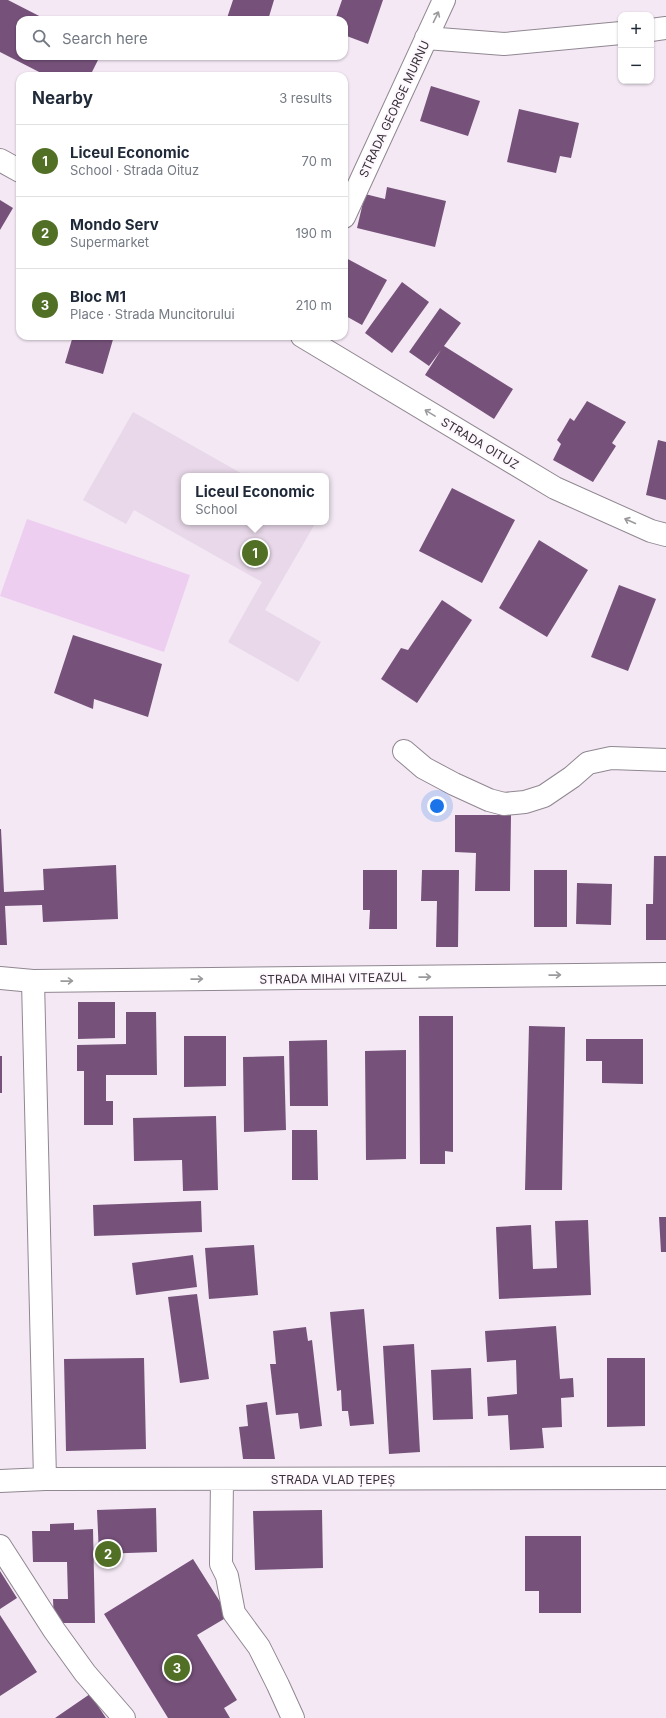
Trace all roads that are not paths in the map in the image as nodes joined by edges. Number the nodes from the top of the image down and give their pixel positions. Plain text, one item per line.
1 (444, 0) edge
2 (666, 28) edge
3 (654, 30) edge
4 (618, 32) edge
5 (426, 38) junction
6 (0, 160) edge
7 (16, 169) edge
8 (348, 208) edge
9 (309, 340) edge
10 (666, 535) edge
11 (404, 751) dead end
12 (666, 760) edge
13 (666, 974) edge
14 (0, 978) edge
15 (33, 981) junction
16 (666, 1478) edge
17 (45, 1479) junction
18 (222, 1480) junction
19 (0, 1481) edge
20 (0, 1546) edge
21 (124, 1718) edge
22 (293, 1718) edge

5 -> 1 street, STRADA GEORGE MURNU
2 - 3 street
4 - 5 street
5 - 8 street, STRADA GEORGE MURNU
6 - 7 street
10 -> 9 street, STRADA OITUZ
11 - 12 street
15 -> 13 street, STRADA MIHAI VITEAZUL
14 - 15 street, STRADA MIHAI VITEAZUL
15 - 17 street
16 - 18 street, STRADA VLAD ȚEPEȘ
17 - 18 street, STRADA VLAD ȚEPEȘ
17 - 19 street, STRADA VLAD ȚEPEȘ
18 - 22 street
20 - 21 street

